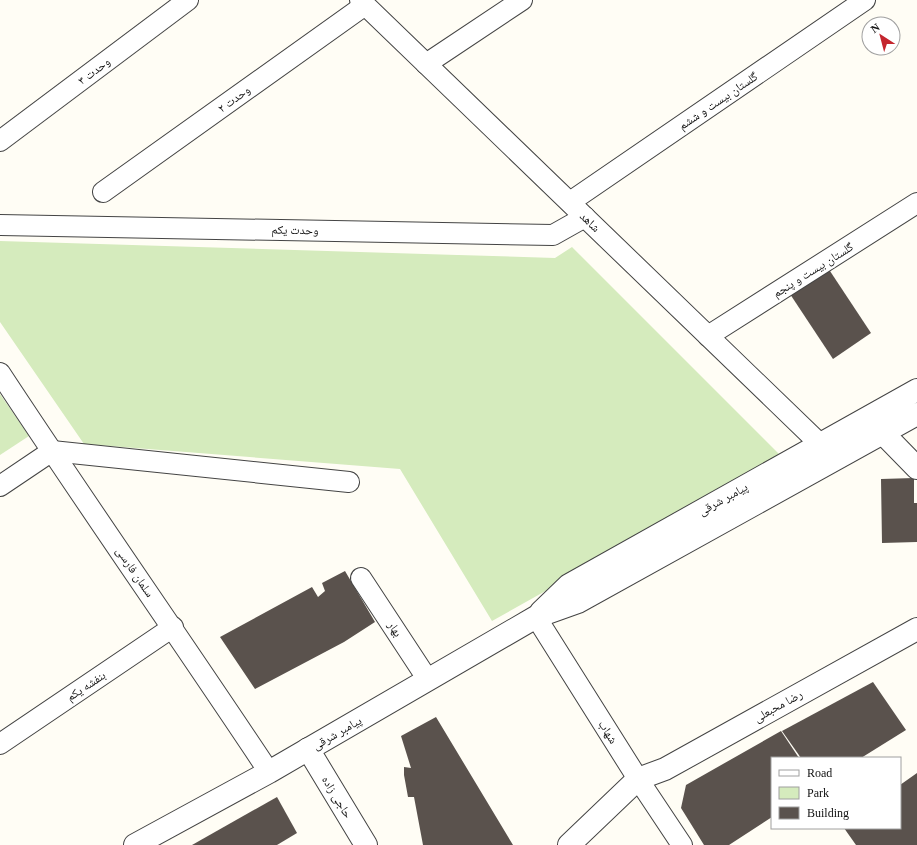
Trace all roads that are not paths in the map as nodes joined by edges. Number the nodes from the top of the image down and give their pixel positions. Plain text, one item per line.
1 (188, 0) edge
2 (522, 0) edge
3 (865, 0) edge
4 (363, 2) edge
5 (426, 64) junction
6 (0, 141) edge
7 (103, 192) dead end
8 (570, 202) junction
9 (917, 203) edge
10 (585, 217) junction
11 (0, 225) edge
12 (708, 336) junction
13 (0, 373) edge
14 (917, 390) edge
15 (917, 414) edge
16 (869, 417) junction
17 (882, 434) junction
18 (52, 451) junction
19 (826, 453) junction
20 (917, 468) edge
21 (349, 482) dead end
22 (0, 486) edge
23 (361, 578) dead end
24 (536, 617) junction
25 (173, 627) junction
26 (917, 629) edge
27 (428, 680) junction
28 (0, 744) edge
29 (308, 749) junction
30 (269, 772) junction
31 (638, 779) junction
32 (135, 845) edge
33 (366, 845) edge
34 (569, 845) edge
35 (682, 845) edge

1 - 6 street, وحدت ۳
2 - 5 street
3 - 8 street, گلستان بیست و ششم
4 - 5 street, شاهد
4 - 7 street, وحدت ۲
5 - 8 street, شاهد
8 - 10 street, شاهد
9 - 12 street, گلستان بیست و پنجم
10 - 11 street, وحدت یکم
10 - 12 street, شاهد
12 - 19 street, شاهد
13 - 18 street, سلمان فارسی
14 - 16 street, پیامبر شرقی
15 - 17 street, پیامبر شرقی
16 - 17 street
16 - 19 street, پیامبر شرقی
17 - 19 street, پیامبر شرقی
17 - 20 street
18 - 21 street
18 - 22 street
18 - 25 street, سلمان فارسی
19 - 24 street, پیامبر شرقی
23 - 27 street, بهار
24 - 27 street, پیامبر شرقی
24 - 31 street, شهاب
25 - 28 street, بنفشه یکم
25 - 30 street, سلمان فارسی
26 - 31 street, رضا محبعلی
27 - 29 street, پیامبر شرقی
29 - 30 street, پیامبر شرقی
29 - 33 street, حاجی زاده
30 - 32 street, پیامبر شرقی
31 - 34 street
31 - 35 street, شهاب

